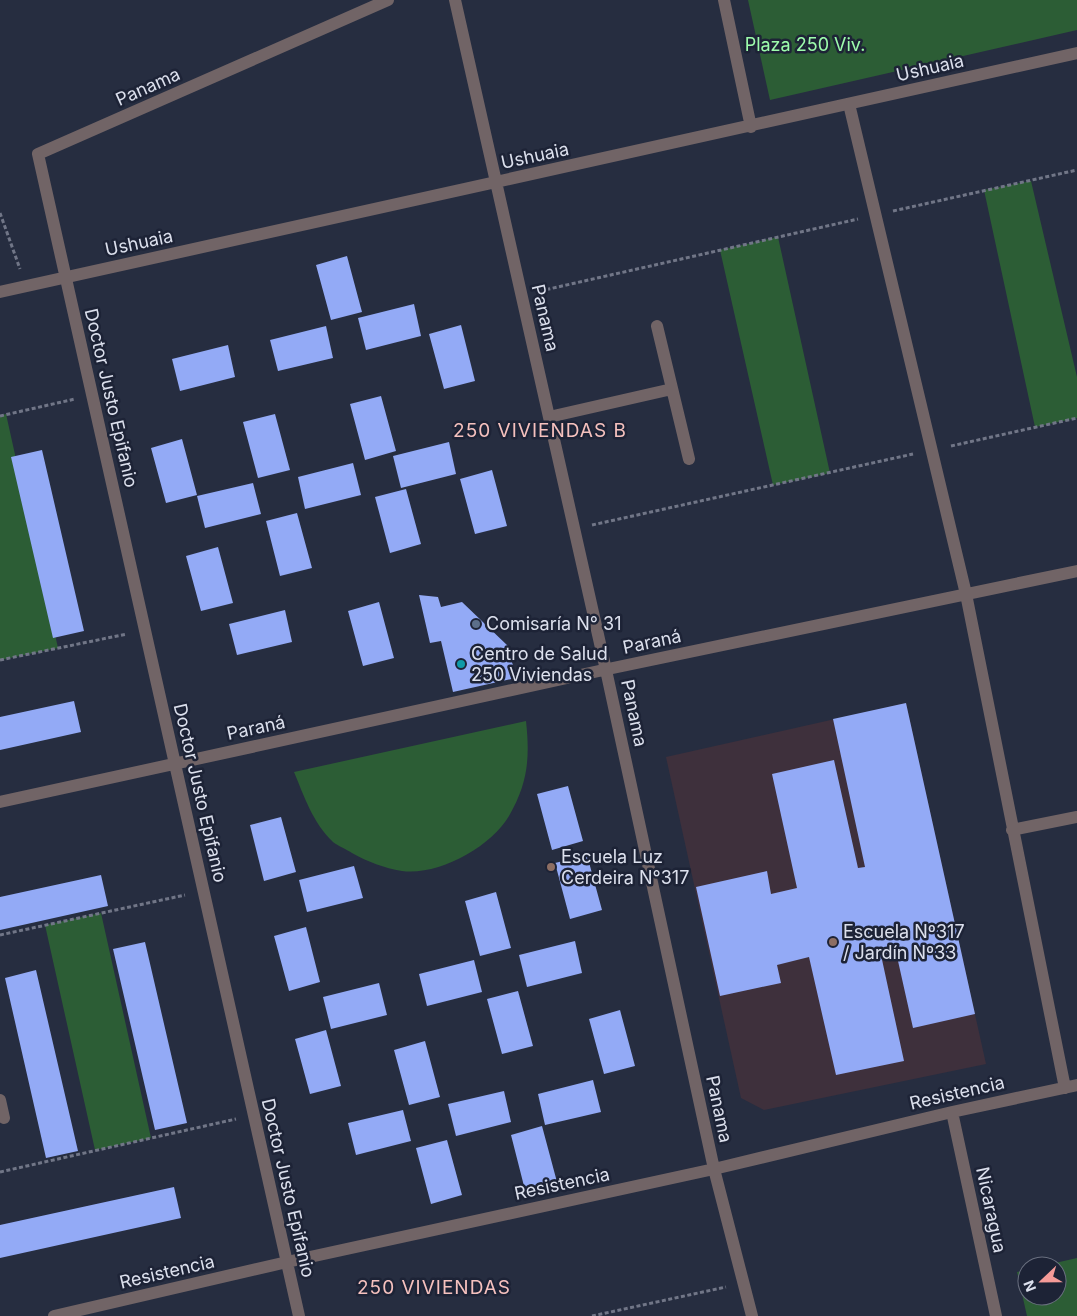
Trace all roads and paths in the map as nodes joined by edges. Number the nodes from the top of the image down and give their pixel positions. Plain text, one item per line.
1 (388, 0) edge
2 (455, 0) edge
3 (724, 0) edge
4 (1077, 53) edge
5 (849, 104) junction
6 (751, 127) junction
7 (1077, 170) edge
8 (496, 183) junction
9 (0, 213) edge
10 (876, 214) junction
11 (66, 277) junction
12 (26, 286) junction
13 (0, 292) edge
14 (522, 295) junction
15 (657, 326) dead end
16 (672, 389) junction
17 (92, 395) junction
18 (0, 416) edge
19 (550, 417) junction
20 (1077, 418) edge
21 (932, 450) junction
22 (688, 459) dead end
23 (575, 529) junction
24 (1077, 570) edge
25 (966, 594) junction
26 (145, 630) junction
27 (0, 660) edge
28 (606, 670) junction
29 (175, 764) junction
30 (0, 802) edge
31 (1077, 817) edge
32 (1012, 830) junction
33 (204, 890) junction
34 (0, 935) edge
35 (1071, 1087) edge
36 (0, 1100) edge
37 (952, 1112) junction
38 (254, 1115) junction
39 (4, 1118) dead end
40 (714, 1169) junction
41 (0, 1172) edge
42 (287, 1262) junction
43 (744, 1283) junction
44 (54, 1316) edge
45 (299, 1316) edge
46 (592, 1316) edge
47 (752, 1316) edge
48 (996, 1316) edge

1 - 11 street, Panama
2 - 8 street, Panama
3 - 6 street
4 - 5 street, Ushuaia
5 - 6 street, Ushuaia
5 - 10 street
6 - 8 street, Ushuaia
7 - 10 path
8 - 11 street, Ushuaia
8 - 14 street, Panama
9 - 12 path
10 - 14 path
10 - 21 street
11 - 12 street, Ushuaia
11 - 17 street, Doctor Justo Epifanio
12 - 13 street, Ushuaia
14 - 19 street, Panama
15 - 16 street
16 - 19 street
16 - 22 street
17 - 18 path
17 - 26 street, Doctor Justo Epifanio
19 - 23 street, Panama
20 - 21 path
21 - 23 path
21 - 25 street
23 - 28 street, Panama
24 - 25 street, Paraná
25 - 28 street, Paraná
25 - 32 street
26 - 27 path
26 - 29 street, Doctor Justo Epifanio
28 - 29 street, Paraná
28 - 40 street, Panama
29 - 30 street, Paraná
29 - 33 street, Doctor Justo Epifanio
31 - 32 street
32 - 35 street
33 - 34 path
33 - 38 street, Doctor Justo Epifanio
35 - 37 street, Resistencia
36 - 39 street
37 - 40 street, Resistencia
37 - 48 street, Nicaragua
38 - 41 path
38 - 42 street, Doctor Justo Epifanio
40 - 42 street, Resistencia
40 - 43 street, Panama
42 - 44 street, Resistencia
42 - 45 street, Doctor Justo Epifanio
43 - 46 path
43 - 47 street, Panama

